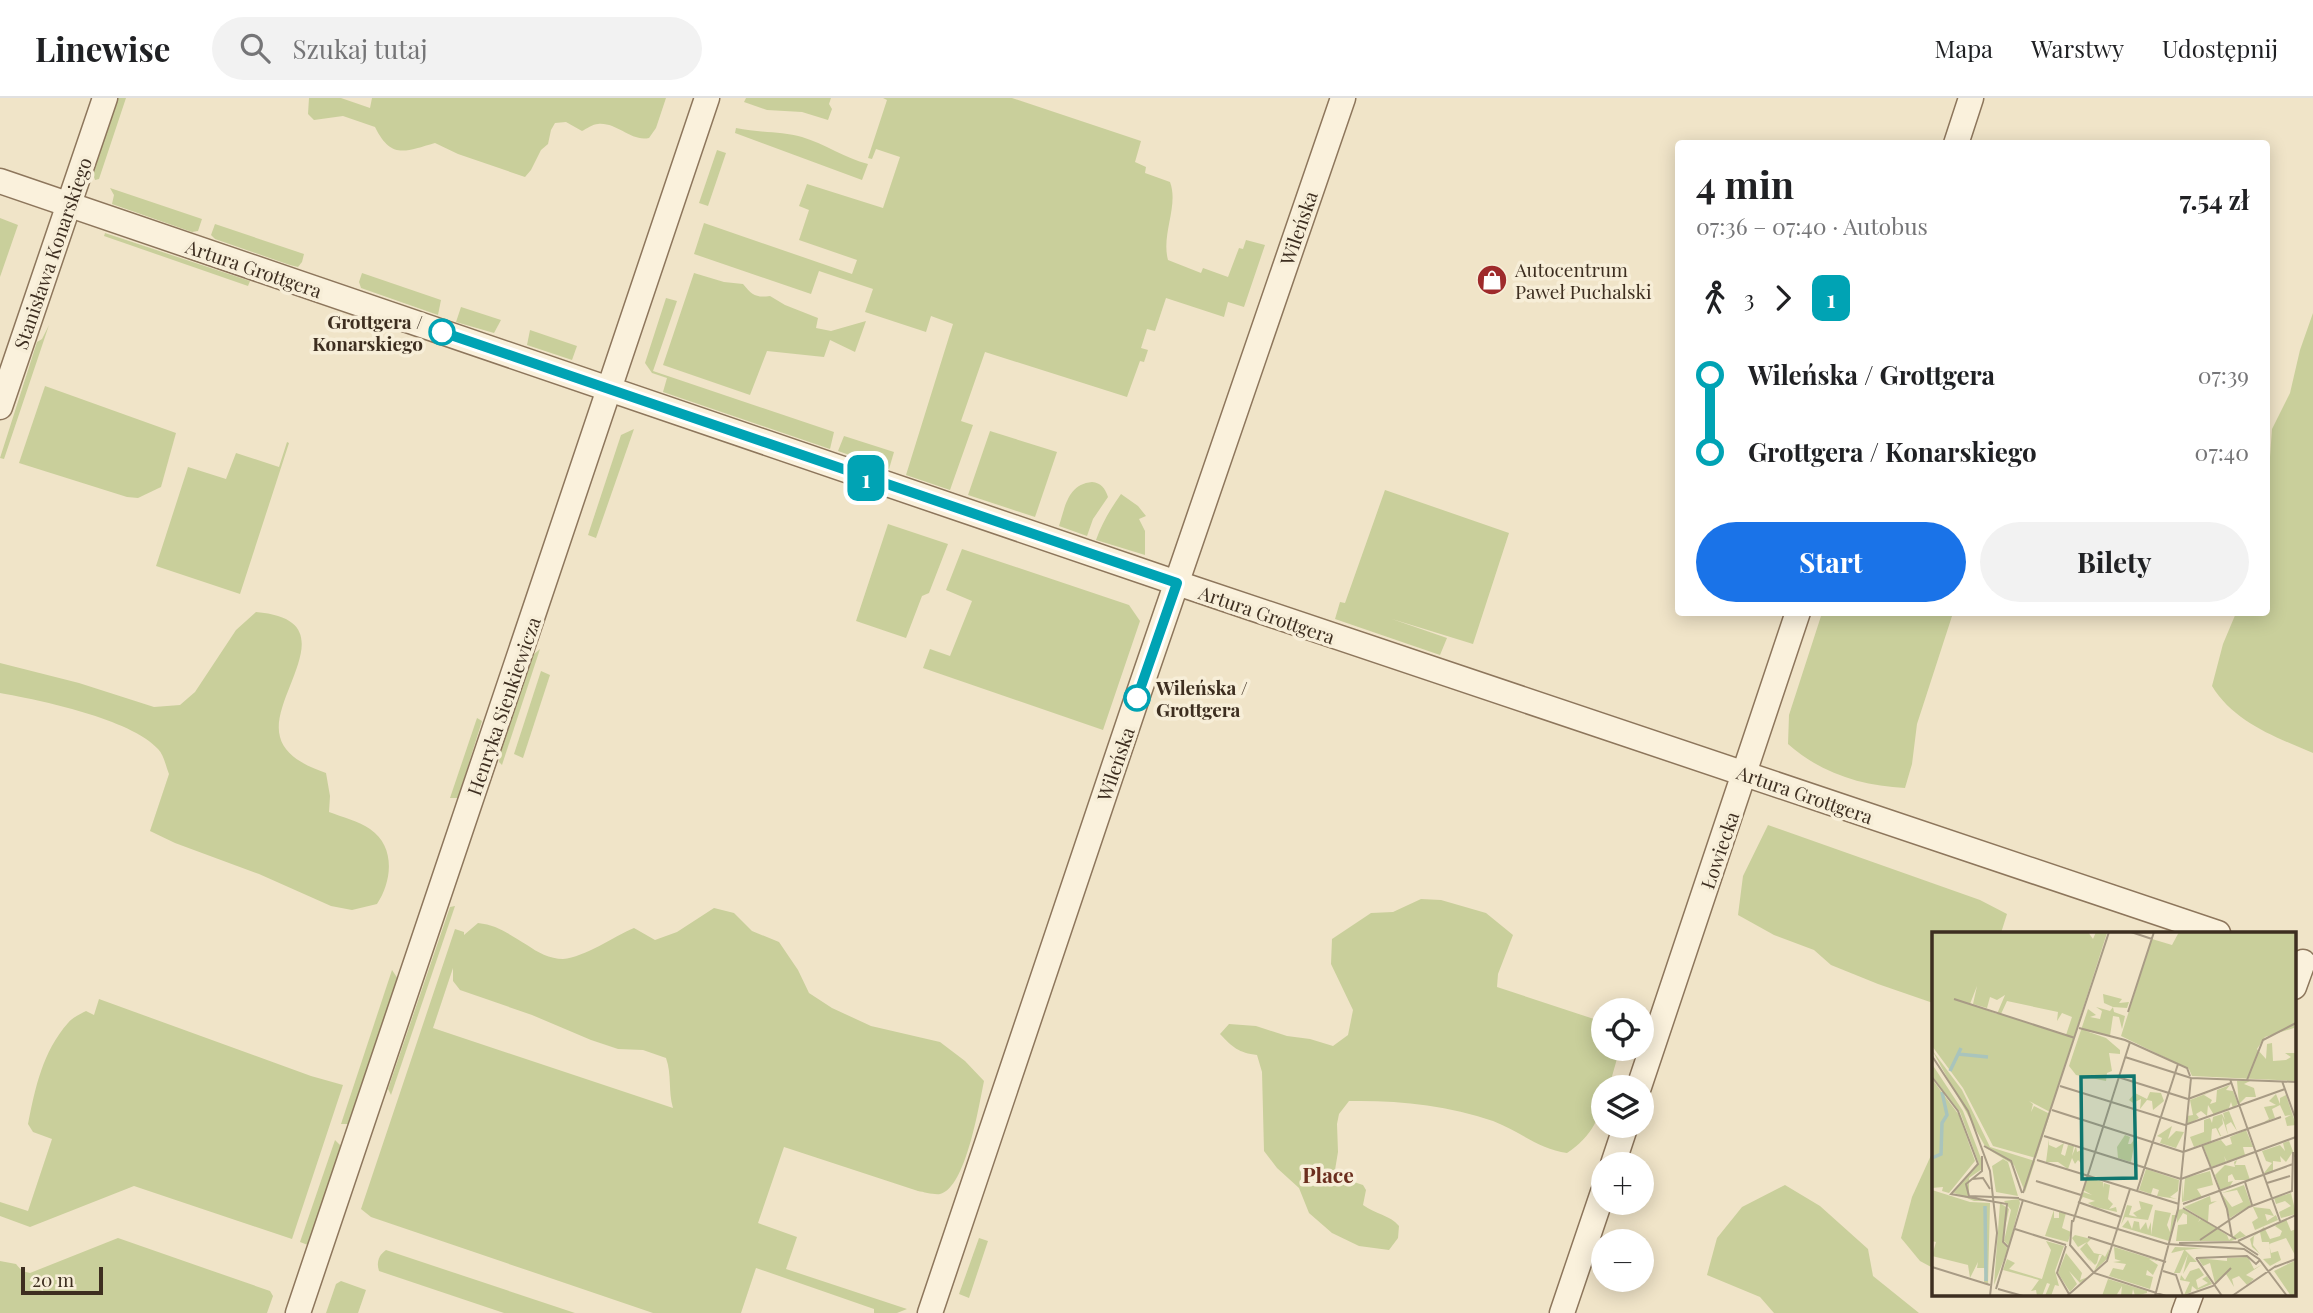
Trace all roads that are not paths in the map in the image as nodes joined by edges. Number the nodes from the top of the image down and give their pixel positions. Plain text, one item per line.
1 (104, 98) edge
2 (707, 98) edge
3 (1343, 98) edge
4 (1971, 98) edge
5 (1957, 140) edge
6 (0, 181) edge
7 (68, 204) junction
8 (609, 390) junction
9 (0, 407) edge
10 (1177, 583) junction
11 (1797, 616) edge
12 (1744, 773) junction
13 (2215, 932) edge
14 (2303, 962) edge
15 (2296, 982) edge
16 (1643, 1075) edge
17 (1595, 1215) edge
18 (2189, 1296) edge
19 (298, 1313) edge
20 (930, 1313) edge
21 (1562, 1313) edge
22 (2184, 1313) edge

1 - 7 street, Stanisława Konarskiego
2 - 8 street, Henryka Sienkiewicza
3 - 10 street, Wileńska
4 - 5 street
6 - 7 street, Artura Grottgera
7 - 8 street, Artura Grottgera
7 - 9 street, Stanisława Konarskiego
8 - 10 street, Artura Grottgera
8 - 19 street, Henryka Sienkiewicza
10 - 12 street, Artura Grottgera
10 - 20 street, Wileńska
11 - 12 street, Łowiecka
12 - 13 street, Artura Grottgera
12 - 16 street, Łowiecka
14 - 15 street
17 - 21 street
18 - 22 street

